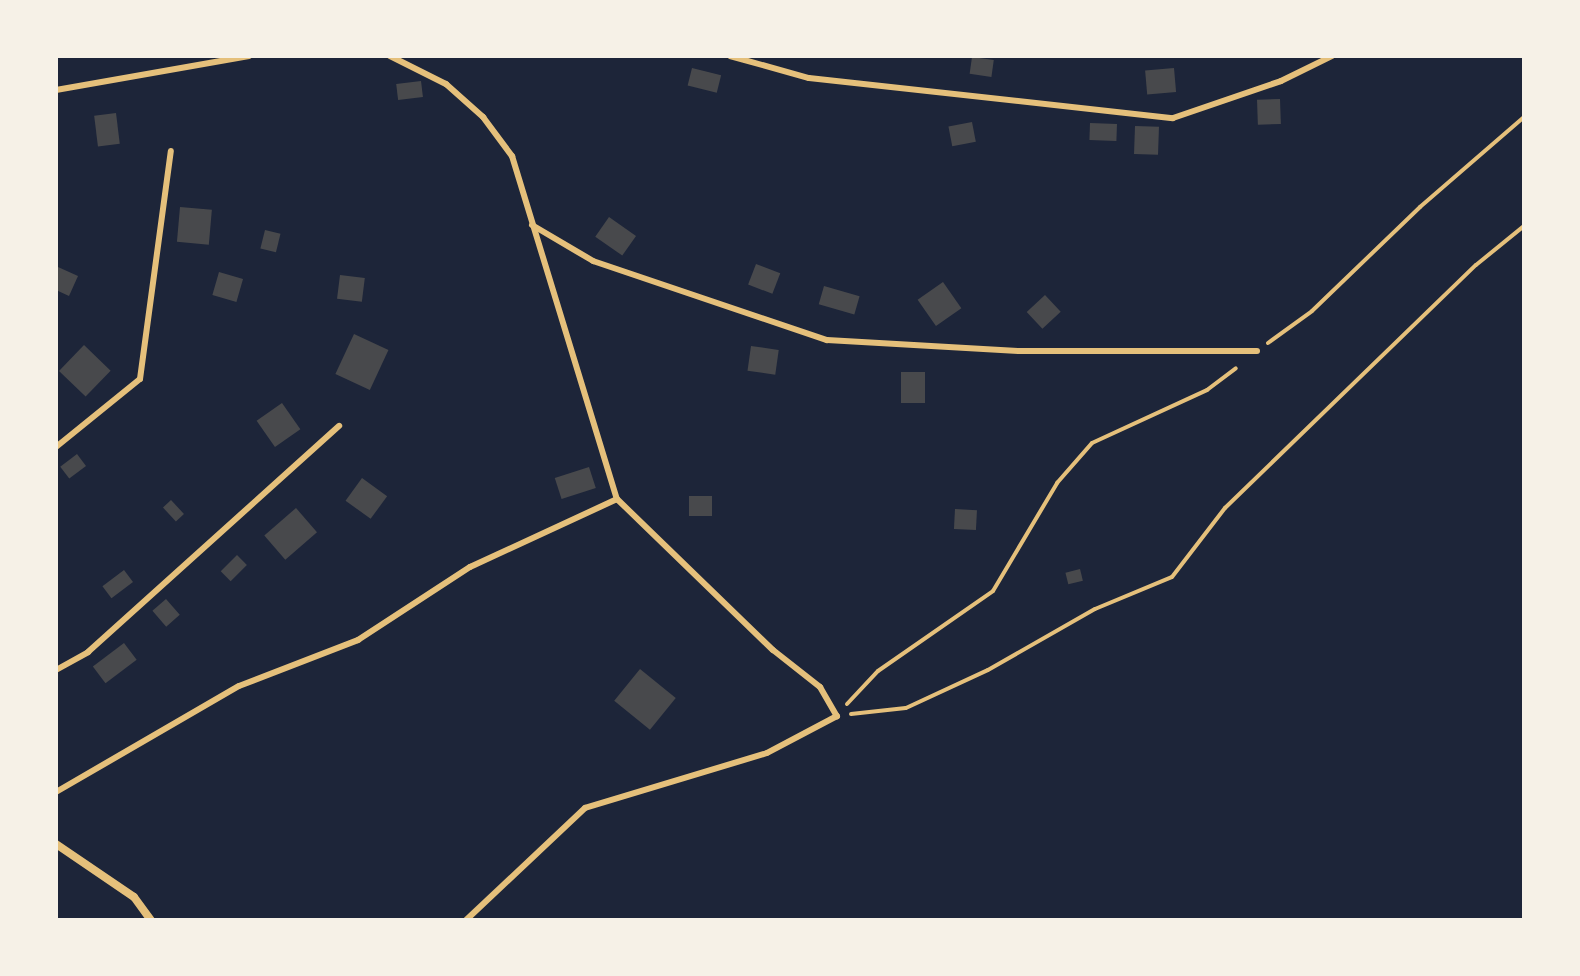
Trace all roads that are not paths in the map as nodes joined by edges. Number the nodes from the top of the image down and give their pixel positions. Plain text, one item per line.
1 (249, 56) edge
2 (390, 56) edge
3 (730, 56) edge
4 (1332, 56) edge
5 (56, 90) edge
6 (171, 151) dead end
7 (532, 225) junction
8 (1257, 351) road end
9 (339, 426) dead end
10 (56, 447) edge
11 (617, 499) junction
12 (56, 670) edge
13 (56, 792) edge
14 (56, 844) edge
15 (151, 920) edge
16 (466, 920) edge

1 - 5 lane
2 - 7 lane
3 - 4 lane
6 - 10 lane
7 - 8 lane
7 - 11 lane
9 - 12 lane
11 - 13 lane
11 - 16 lane
14 - 15 street

